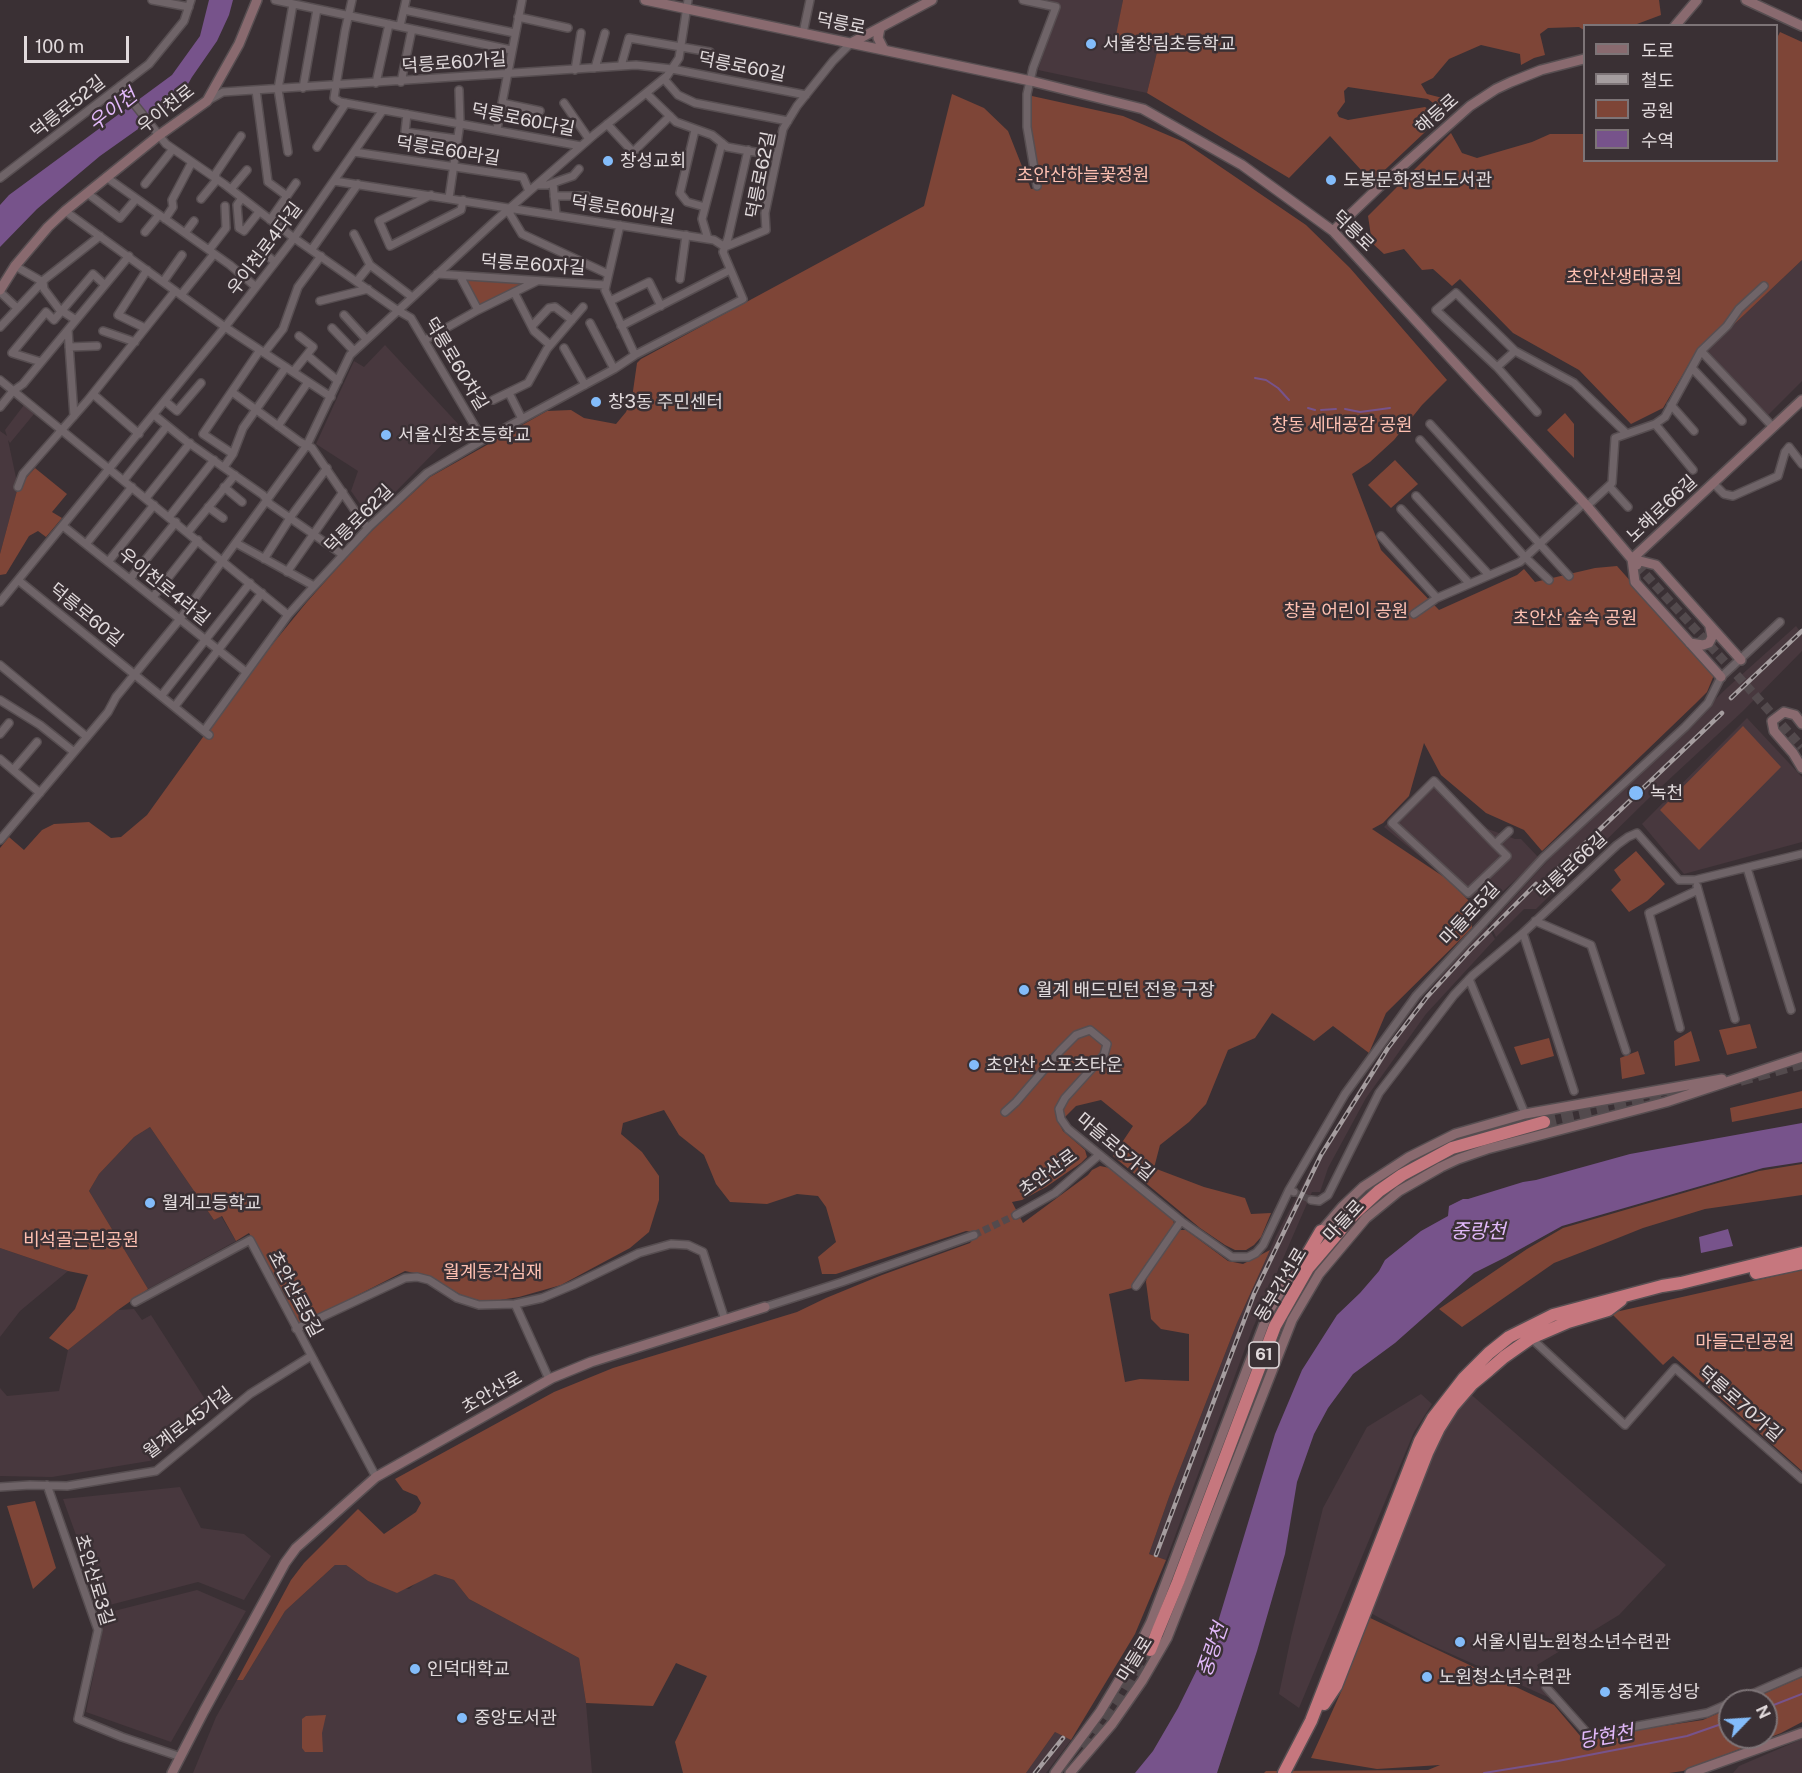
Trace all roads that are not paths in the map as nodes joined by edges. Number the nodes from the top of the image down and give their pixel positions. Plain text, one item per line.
1 (152, 0) edge
2 (257, 0) edge
3 (275, 0) edge
4 (352, 0) edge
5 (406, 0) edge
6 (522, 0) edge
7 (645, 0) edge
8 (810, 0) edge
9 (932, 0) edge
10 (1023, 0) edge
11 (1696, 0) edge
12 (1746, 0) edge
13 (190, 4) edge
14 (293, 4) junction
15 (688, 4) edge
16 (317, 9) junction
17 (404, 9) junction
18 (348, 15) junction
19 (518, 18) junction
20 (389, 24) junction
21 (1677, 24) edge
22 (400, 26) junction
23 (1802, 26) edge
24 (568, 28) dead end
25 (880, 28) junction
26 (412, 29) junction
27 (515, 33) junction
28 (581, 33) dead end
29 (605, 33) dead end
30 (803, 33) junction
31 (851, 43) junction
32 (681, 47) junction
33 (512, 50) junction
34 (884, 50) junction
35 (710, 52) dead end
36 (1583, 60) edge
37 (621, 66) junction
38 (596, 68) junction
39 (672, 69) junction
40 (575, 70) junction
41 (507, 75) junction
42 (664, 79) junction
43 (219, 80) junction
44 (1031, 81) junction
45 (401, 82) junction
46 (376, 83) junction
47 (120, 86) junction
48 (334, 86) junction
49 (303, 88) junction
50 (278, 89) junction
51 (256, 90) junction
52 (459, 90) dead end
53 (224, 92) junction
54 (646, 93) junction
55 (806, 95) junction
56 (207, 101) junction
57 (346, 103) junction
58 (502, 103) junction
59 (564, 103) dead end
60 (383, 110) junction
61 (540, 111) dead end
62 (407, 114) junction
63 (670, 116) junction
64 (788, 122) junction
65 (460, 123) junction
66 (607, 124) junction
67 (497, 129) junction
68 (695, 130) junction
69 (158, 136) junction
70 (241, 136) dead end
71 (458, 138) junction
72 (588, 139) junction
73 (722, 143) junction
74 (581, 146) junction
75 (316, 147) dead end
76 (173, 149) junction
77 (456, 150) junction
78 (748, 150) junction
79 (288, 152) dead end
80 (354, 152) junction
81 (480, 153) dead end
82 (777, 156) junction
83 (192, 162) junction
84 (453, 167) junction
85 (579, 169) dead end
86 (246, 170) dead end
87 (106, 177) junction
88 (0, 178) edge
89 (216, 178) junction
90 (334, 181) junction
91 (296, 183) dead end
92 (553, 183) junction
93 (145, 184) dead end
94 (358, 184) junction
95 (537, 185) junction
96 (1036, 186) dead end
97 (231, 189) junction
98 (529, 191) junction
99 (87, 193) junction
100 (431, 195) junction
101 (287, 196) junction
102 (554, 196) junction
103 (587, 196) dead end
104 (242, 198) junction
105 (449, 198) junction
106 (136, 199) junction
107 (201, 199) dead end
108 (463, 200) junction
109 (225, 206) dead end
110 (511, 207) junction
111 (705, 207) junction
112 (65, 211) junction
113 (259, 212) junction
114 (556, 214) junction
115 (162, 217) junction
116 (270, 220) junction
117 (194, 221) dead end
118 (620, 225) junction
119 (1334, 231) junction
120 (145, 232) dead end
121 (185, 233) junction
122 (354, 234) dead end
123 (100, 236) junction
124 (686, 236) junction
125 (294, 238) junction
126 (708, 239) junction
127 (725, 247) junction
128 (312, 249) junction
129 (260, 250) dead end
130 (211, 252) junction
131 (182, 255) dead end
132 (129, 256) junction
133 (321, 256) junction
134 (275, 262) junction
135 (370, 265) junction
136 (15, 266) junction
137 (147, 270) junction
138 (730, 270) junction
139 (437, 274) junction
140 (608, 274) junction
141 (460, 276) junction
142 (680, 279) dead end
143 (357, 281) junction
144 (537, 281) junction
145 (43, 282) junction
146 (163, 282) junction
147 (105, 285) junction
148 (605, 285) junction
149 (256, 286) junction
150 (1764, 286) dead end
151 (368, 289) junction
152 (0, 291) edge
153 (514, 292) junction
154 (178, 293) junction
155 (412, 297) junction
156 (320, 301) dead end
157 (610, 301) junction
158 (661, 306) junction
159 (583, 307) dead end
160 (17, 308) junction
161 (62, 310) junction
162 (397, 310) junction
163 (478, 310) junction
164 (345, 315) dead end
165 (76, 320) junction
166 (572, 320) junction
167 (590, 323) dead end
168 (532, 326) junction
169 (621, 326) junction
170 (0, 327) edge
171 (225, 327) junction
172 (145, 328) junction
173 (332, 328) dead end
174 (68, 330) junction
175 (103, 331) dead end
176 (299, 336) dead end
177 (366, 339) junction
178 (425, 340) junction
179 (135, 342) junction
180 (550, 345) junction
181 (97, 346) dead end
182 (69, 347) junction
183 (564, 348) dead end
184 (354, 351) junction
185 (1515, 351) junction
186 (1701, 351) junction
187 (262, 352) junction
188 (307, 355) junction
189 (635, 355) junction
190 (41, 362) junction
191 (285, 367) junction
192 (1497, 367) junction
193 (1692, 368) junction
194 (614, 369) junction
195 (293, 372) junction
196 (0, 380) edge
197 (338, 381) junction
198 (308, 382) junction
199 (201, 383) dead end
200 (585, 385) junction
201 (13, 391) junction
202 (232, 392) junction
203 (508, 393) junction
204 (93, 394) junction
205 (330, 397) junction
206 (493, 400) dead end
207 (1802, 400) edge
208 (165, 401) junction
209 (1671, 405) junction
210 (0, 407) edge
211 (257, 409) junction
212 (1537, 412) dead end
213 (154, 415) junction
214 (74, 416) junction
215 (522, 419) junction
216 (1742, 422) dead end
217 (1430, 424) dead end
218 (1655, 424) junction
219 (167, 426) junction
220 (278, 426) junction
221 (1773, 427) junction
222 (62, 430) junction
223 (1694, 431) dead end
224 (1626, 433) junction
225 (139, 434) junction
226 (483, 440) junction
227 (1420, 440) dead end
228 (190, 443) junction
229 (307, 445) junction
230 (233, 454) junction
231 (214, 460) junction
232 (1802, 464) edge
233 (224, 467) junction
234 (327, 468) junction
235 (110, 469) junction
236 (1693, 470) dead end
237 (235, 475) junction
238 (124, 480) junction
239 (1714, 483) junction
240 (1609, 486) junction
241 (18, 487) dead end
242 (132, 487) junction
243 (224, 488) junction
244 (343, 492) junction
245 (1416, 496) dead end
246 (146, 498) junction
247 (267, 500) junction
248 (242, 502) dead end
249 (154, 505) junction
250 (1586, 505) junction
251 (208, 507) junction
252 (1628, 507) dead end
253 (1401, 509) dead end
254 (169, 517) junction
255 (223, 518) dead end
256 (291, 519) junction
257 (176, 522) junction
258 (63, 526) junction
259 (369, 527) junction
260 (188, 532) junction
261 (312, 534) junction
262 (1381, 537) dead end
263 (198, 540) junction
264 (236, 543) junction
265 (86, 544) junction
266 (1540, 544) junction
267 (343, 555) junction
268 (1525, 557) junction
269 (264, 558) junction
270 (223, 561) junction
271 (108, 562) junction
272 (1634, 562) junction
273 (287, 572) junction
274 (1489, 576) junction
275 (1569, 576) dead end
276 (130, 579) junction
277 (18, 580) junction
278 (1549, 580) dead end
279 (250, 583) junction
280 (1469, 584) junction
281 (314, 586) junction
282 (262, 593) junction
283 (153, 597) junction
284 (1437, 598) junction
285 (0, 602) edge
286 (1414, 614) dead end
287 (288, 615) junction
288 (180, 619) junction
289 (1780, 622) dead end
290 (1710, 626) junction
291 (206, 639) junction
292 (1690, 643) junction
293 (218, 650) junction
294 (1741, 660) junction
295 (1, 667) edge
296 (246, 672) junction
297 (135, 674) junction
298 (1721, 676) junction
299 (162, 695) junction
300 (0, 700) edge
301 (175, 706) junction
302 (9, 723) dead end
303 (1802, 723) edge
304 (0, 734) edge
305 (87, 737) junction
306 (37, 741) dead end
307 (74, 752) junction
308 (0, 759) edge
309 (1802, 768) edge
310 (13, 770) junction
311 (40, 793) junction
312 (1509, 831) dead end
313 (0, 840) edge
314 (1495, 844) junction
315 (1802, 854) edge
316 (1747, 868) junction
317 (1695, 880) junction
318 (1698, 890) junction
319 (1535, 921) junction
320 (1523, 933) junction
321 (1469, 979) junction
322 (1791, 1010) dead end
323 (1735, 1019) dead end
324 (1680, 1028) dead end
325 (1626, 1051) dead end
326 (1802, 1057) edge
327 (1757, 1072) junction
328 (1574, 1091) dead end
329 (1588, 1103) junction
330 (1005, 1112) dead end
331 (1525, 1114) junction
332 (1544, 1122) tunnel mouth
333 (1590, 1122) junction
334 (1099, 1155) junction
335 (1291, 1191) joint
336 (1311, 1200) dead end
337 (1016, 1215) tunnel mouth
338 (1181, 1221) junction
339 (1321, 1232) junction
340 (974, 1235) tunnel mouth
341 (1802, 1245) edge
342 (1802, 1253) edge
343 (1802, 1263) edge
344 (1688, 1281) junction
345 (1136, 1286) dead end
346 (1662, 1286) junction
347 (1627, 1295) junction
348 (135, 1302) dead end
349 (515, 1304) junction
350 (765, 1307) joint
351 (725, 1320) junction
352 (296, 1329) junction
353 (1532, 1338) junction
354 (311, 1356) junction
355 (1260, 1365) junction
356 (549, 1379) junction
357 (376, 1477) junction
358 (1802, 1479) edge
359 (47, 1485) junction
360 (0, 1487) edge
361 (1150, 1650) tunnel mouth
362 (1802, 1672) edge
363 (1546, 1687) dead end
364 (1763, 1689) edge
365 (1718, 1708) edge
366 (1311, 1720) junction
367 (1802, 1733) edge
368 (181, 1757) junction
369 (172, 1773) edge
370 (1055, 1773) edge
371 (1070, 1773) edge
372 (1284, 1773) edge
373 (1690, 1773) edge

1 - 13 street
2 - 43 main road, 우이천로
3 - 14 street
4 - 18 street
5 - 17 street
6 - 19 street
7 - 15 main road, 덕릉로
8 - 30 street
9 - 25 main road
10 - 44 street
11 - 21 main road
12 - 23 main road
13 - 47 street, 덕릉로52길
14 - 16 street
14 - 50 street
15 - 30 main road, 덕릉로
15 - 32 street, 덕릉로60길
16 - 18 street
16 - 49 street
17 - 22 street
17 - 27 street
18 - 20 street
18 - 48 street
19 - 24 street
19 - 27 street
20 - 22 street
20 - 46 street
22 - 26 street
25 - 31 main road
25 - 34 main road
26 - 33 street
26 - 45 street
27 - 33 street
28 - 40 street
29 - 38 street
30 - 31 main road, 덕릉로
31 - 34 main road, 덕릉로
31 - 55 street, 덕릉로62길
32 - 35 street, 덕릉로60길
32 - 37 street, 덕릉로60길
32 - 39 street, 덕릉로60길
33 - 41 street
34 - 44 main road, 덕릉로
36 - 119 main road, 해등로
37 - 38 street, 덕릉로60가길
37 - 39 street, 덕릉로60가길
38 - 40 street, 덕릉로60가길
39 - 42 street, 덕릉로60길
39 - 55 street, 덕릉로60길
40 - 41 street, 덕릉로60가길
41 - 45 street, 덕릉로60가길
41 - 58 street
42 - 54 street, 덕릉로60길
42 - 64 street
43 - 53 street
43 - 56 main road, 우이천로
44 - 96 street
44 - 119 main road, 덕릉로
45 - 46 street, 덕릉로60가길
46 - 48 street, 덕릉로60가길
47 - 69 street, 덕릉로60차길
47 - 88 street, 덕릉로52길
48 - 49 street, 덕릉로60가길
48 - 57 street
49 - 50 street, 덕릉로60가길
50 - 51 street, 덕릉로60가길
50 - 79 street
51 - 53 street, 덕릉로60가길
51 - 101 street
52 - 65 street, 덕릉로60다길
53 - 56 street
54 - 63 street
54 - 66 street, 덕릉로60길
55 - 64 street, 덕릉로62길
56 - 69 main road, 우이천로
57 - 60 street, 덕릉로60다길
57 - 75 street
58 - 61 street
58 - 67 street
59 - 72 street
60 - 62 street, 덕릉로60다길
60 - 80 street, 우이천로4다길
62 - 65 street, 덕릉로60다길
62 - 71 street, 덕릉로60다길
63 - 66 street
63 - 68 street
64 - 82 street, 덕릉로62길
65 - 67 street, 덕릉로60다길
65 - 71 street, 덕릉로60다길
66 - 72 street, 덕릉로60길
67 - 74 street, 덕릉로60다길
68 - 73 street
68 - 111 street
69 - 76 street, 덕릉로60차길
69 - 87 main road, 우이천로
70 - 89 street
71 - 77 street, 덕릉로60다길
72 - 74 street, 덕릉로60길
73 - 78 street
73 - 111 street
74 - 95 street, 덕릉로60길
76 - 83 street, 덕릉로60차길
76 - 93 street
77 - 81 street
77 - 84 street, 덕릉로60다길
78 - 82 street
78 - 127 street
80 - 84 street, 덕릉로60라길
80 - 90 street, 우이천로4다길
82 - 127 street, 덕릉로62길
83 - 89 street, 덕릉로60차길
83 - 115 street
84 - 98 street, 덕릉로60라길
84 - 105 street, 덕릉로60다길
85 - 92 street, 덕릉로60길
86 - 97 street
87 - 99 main road, 우이천로
87 - 106 street
89 - 97 street, 덕릉로60차길
89 - 107 street
90 - 94 street, 덕릉로60바길
90 - 125 street, 우이천로4다길
91 - 101 street
92 - 95 street, 덕릉로60길
92 - 102 street, 덕릉로60바길
94 - 100 street, 덕릉로60바길
94 - 128 street
95 - 98 street, 덕릉로60길
97 - 104 street, 덕릉로60차길
98 - 110 street, 덕릉로60길
99 - 106 street
99 - 112 main road, 우이천로
100 - 105 street, 덕릉로60바길
100 - 108 street
101 - 116 street
102 - 103 street
102 - 114 street, 덕릉로60바길
104 - 113 street, 덕릉로60차길
104 - 113 street
105 - 108 street, 덕릉로60바길
106 - 115 street
108 - 110 street, 덕릉로60바길
109 - 130 street
110 - 114 street, 덕릉로60바길
110 - 139 street, 덕릉로60길
110 - 140 street
111 - 126 street
112 - 123 street
112 - 136 main road, 우이천로
113 - 116 street, 덕릉로60차길
114 - 118 street, 덕릉로60바길
115 - 120 street
115 - 121 street
116 - 125 street, 덕릉로60차길
117 - 121 street
118 - 124 street, 덕릉로60바길
118 - 140 street
119 - 250 main road, 덕릉로
121 - 130 street
122 - 135 street
123 - 132 street
123 - 145 street
124 - 126 street, 덕릉로60바길
124 - 142 street, 덕릉로60바길
125 - 128 street, 덕릉로60차길
125 - 134 street, 우이천로4다길
126 - 127 street, 덕릉로60바길
127 - 138 street, 덕릉로62길
128 - 133 street, 덕릉로60차길
129 - 134 street
130 - 149 street
130 - 154 street
131 - 146 street
132 - 137 street
132 - 147 street
133 - 143 street, 덕릉로60차길
133 - 187 street
134 - 149 street, 우이천로4다길
135 - 143 street
135 - 155 street
136 - 145 street
136 - 152 main road, 우이천로
137 - 146 street
137 - 172 street
138 - 158 street
138 - 189 street, 덕릉로62길
139 - 141 street, 덕릉로60자길
139 - 155 street, 덕릉로60길
140 - 148 street
141 - 144 street, 덕릉로60자길
141 - 163 street, 덕릉로60자길
143 - 151 street, 덕릉로60차길
144 - 148 street, 덕릉로60자길
144 - 153 street
145 - 160 street
145 - 161 street
146 - 154 street
147 - 161 street
147 - 165 street
148 - 157 street
149 - 171 street, 우이천로4다길
150 - 186 street
151 - 156 street
151 - 162 street, 덕릉로60차길
152 - 160 street, 우이천로
153 - 163 street
153 - 168 street
154 - 171 street
154 - 172 street
155 - 162 street, 덕릉로60길
157 - 158 street
157 - 169 street
158 - 169 street
159 - 166 street
160 - 170 street
161 - 165 street
161 - 190 street
162 - 177 street, 덕릉로60길
162 - 178 street, 덕릉로60차길
163 - 178 street
164 - 177 street
165 - 174 street
166 - 168 street
166 - 180 street
167 - 194 street
168 - 180 street
169 - 189 street
171 - 187 street
171 - 208 street, 우이천로4다길
172 - 179 street
173 - 184 street
174 - 182 street
174 - 190 street
175 - 179 street
176 - 188 street
177 - 184 street, 덕릉로60길
178 - 226 street, 덕릉로60차길
179 - 204 street
180 - 203 street
181 - 182 street
182 - 214 street
183 - 200 street
184 - 197 street, 덕릉로60길
185 - 192 street
185 - 192 street
185 - 224 street
186 - 193 street
186 - 221 street
187 - 191 street
187 - 202 street
188 - 195 street
188 - 197 street
189 - 194 street, 덕릉로62길
190 - 201 street
191 - 195 street
191 - 211 street
192 - 212 street
193 - 209 street
193 - 216 street
194 - 200 street, 덕릉로62길
195 - 198 street
196 - 201 street
197 - 205 street, 덕릉로60길
198 - 205 street
198 - 220 street
199 - 208 street
200 - 215 street, 덕릉로62길
201 - 210 street
201 - 222 street
202 - 211 street
202 - 230 street
203 - 206 street
203 - 215 street
204 - 214 street
204 - 225 street
205 - 229 street, 덕릉로60길
207 - 221 main road, 노해로66길
208 - 213 street, 우이천로4다길
209 - 218 street
209 - 223 street
211 - 220 street
211 - 230 street
213 - 219 street
213 - 225 street, 우이천로4다길
214 - 222 street
215 - 226 street, 덕릉로62길
217 - 266 street
218 - 224 street
218 - 236 street
219 - 228 street
219 - 238 street
220 - 229 street
221 - 239 main road, 노해로66길
222 - 235 street
222 - 241 street
224 - 240 street
225 - 235 street, 우이천로4다길
226 - 259 street, 덕릉로62길
227 - 268 street
228 - 231 street
228 - 246 street
229 - 234 street
229 - 247 street, 덕릉로60길
230 - 233 street
231 - 233 street
231 - 254 street
232 - 239 street, 노해로66길
233 - 237 street
234 - 244 street
234 - 256 street
235 - 238 street
235 - 258 street
237 - 243 street
237 - 247 street
238 - 242 street
239 - 272 main road, 노해로66길
240 - 250 street
240 - 252 street
242 - 246 street
242 - 265 street
243 - 248 street
243 - 251 street
244 - 259 street
244 - 261 street
245 - 274 street
246 - 249 street
247 - 256 street
247 - 264 street, 덕릉로60길
249 - 254 street
249 - 271 street
250 - 266 street
250 - 272 main road, 덕릉로
251 - 255 street
251 - 260 street
253 - 280 street
254 - 257 street
256 - 261 street
256 - 269 street
257 - 260 street
257 - 276 street
258 - 265 street, 우이천로4라길
258 - 277 street
259 - 267 street, 덕릉로62길
260 - 263 street
261 - 267 street
261 - 273 street
262 - 284 street
263 - 270 street
263 - 283 street
264 - 269 street
264 - 270 street, 덕릉로60길
265 - 271 street, 우이천로4라길
266 - 268 street
266 - 275 street
267 - 281 street, 덕릉로62길
268 - 274 street
268 - 278 street
269 - 273 street
270 - 279 street
270 - 288 street, 덕릉로60길
271 - 276 street, 우이천로4라길
272 - 290 main road
272 - 292 main road
273 - 281 street
274 - 280 street
276 - 283 street, 우이천로4라길
277 - 285 street
277 - 297 street, 덕릉로60길
279 - 282 street
279 - 291 street
280 - 284 street
281 - 287 street, 덕릉로62길
282 - 287 street
282 - 293 street
283 - 288 street, 우이천로4라길
284 - 286 street
287 - 296 street, 덕릉로62길
288 - 291 street, 우이천로4라길
288 - 297 street, 덕릉로60길
289 - 294 street
290 - 292 main road
290 - 294 main road
291 - 293 street, 우이천로4라길
291 - 299 street
292 - 298 main road
293 - 296 street, 우이천로4라길
293 - 301 street
294 - 298 street
295 - 305 street
296 - 301 street, 덕릉로62길
297 - 299 street
297 - 305 street, 덕릉로60길
298 - 335 street, 마들로5길
299 - 301 street
300 - 307 street
302 - 304 street
303 - 309 main road
305 - 307 street, 덕릉로60길
306 - 310 street
307 - 311 street, 덕릉로60길
308 - 310 street
310 - 311 street
311 - 313 street, 덕릉로60길
312 - 314 street
314 - 314 street
315 - 316 street
316 - 317 street
316 - 322 street
317 - 318 street
317 - 319 street, 덕릉로66길
318 - 323 street
318 - 324 street
319 - 320 street, 덕릉로66길
319 - 325 street
320 - 321 street, 덕릉로66길
320 - 328 street
321 - 331 street
321 - 336 street, 덕릉로66길
326 - 327 main road, 마들로
327 - 329 main road, 마들로
327 - 333 main road, 마들로
329 - 331 main road, 마들로
329 - 333 main road
330 - 334 street, 마들로5가길
331 - 339 main road, 마들로
332 - 355 highway, 동부간선로 / 61
333 - 371 main road, 마들로
334 - 337 street, 초안산로
334 - 338 street, 마들로5가길
335 - 338 street, 마들로5가길
338 - 345 street
339 - 355 highway
339 - 370 main road, 마들로
340 - 350 street, 초안산로
341 - 346 highway
342 - 344 highway
343 - 344 highway
344 - 346 highway
346 - 347 highway
347 - 353 highway
347 - 366 highway
348 - 352 street, 초안산로5길
349 - 351 street
349 - 352 street
349 - 356 street
350 - 351 main road, 초안산로
351 - 356 main road, 초안산로
352 - 354 street, 초안산로5길
353 - 358 street, 덕릉로70가길
353 - 366 highway
354 - 357 street, 초안산로5길
354 - 359 street, 월계로45가길
355 - 361 highway, 동부간선로 / 61
356 - 357 main road, 초안산로
357 - 368 main road, 초안산로
359 - 360 street, 월계로45가길
359 - 368 street, 초안산로3길
362 - 364 street
363 - 365 street
366 - 372 highway
367 - 373 main road
368 - 369 main road, 초안산로

